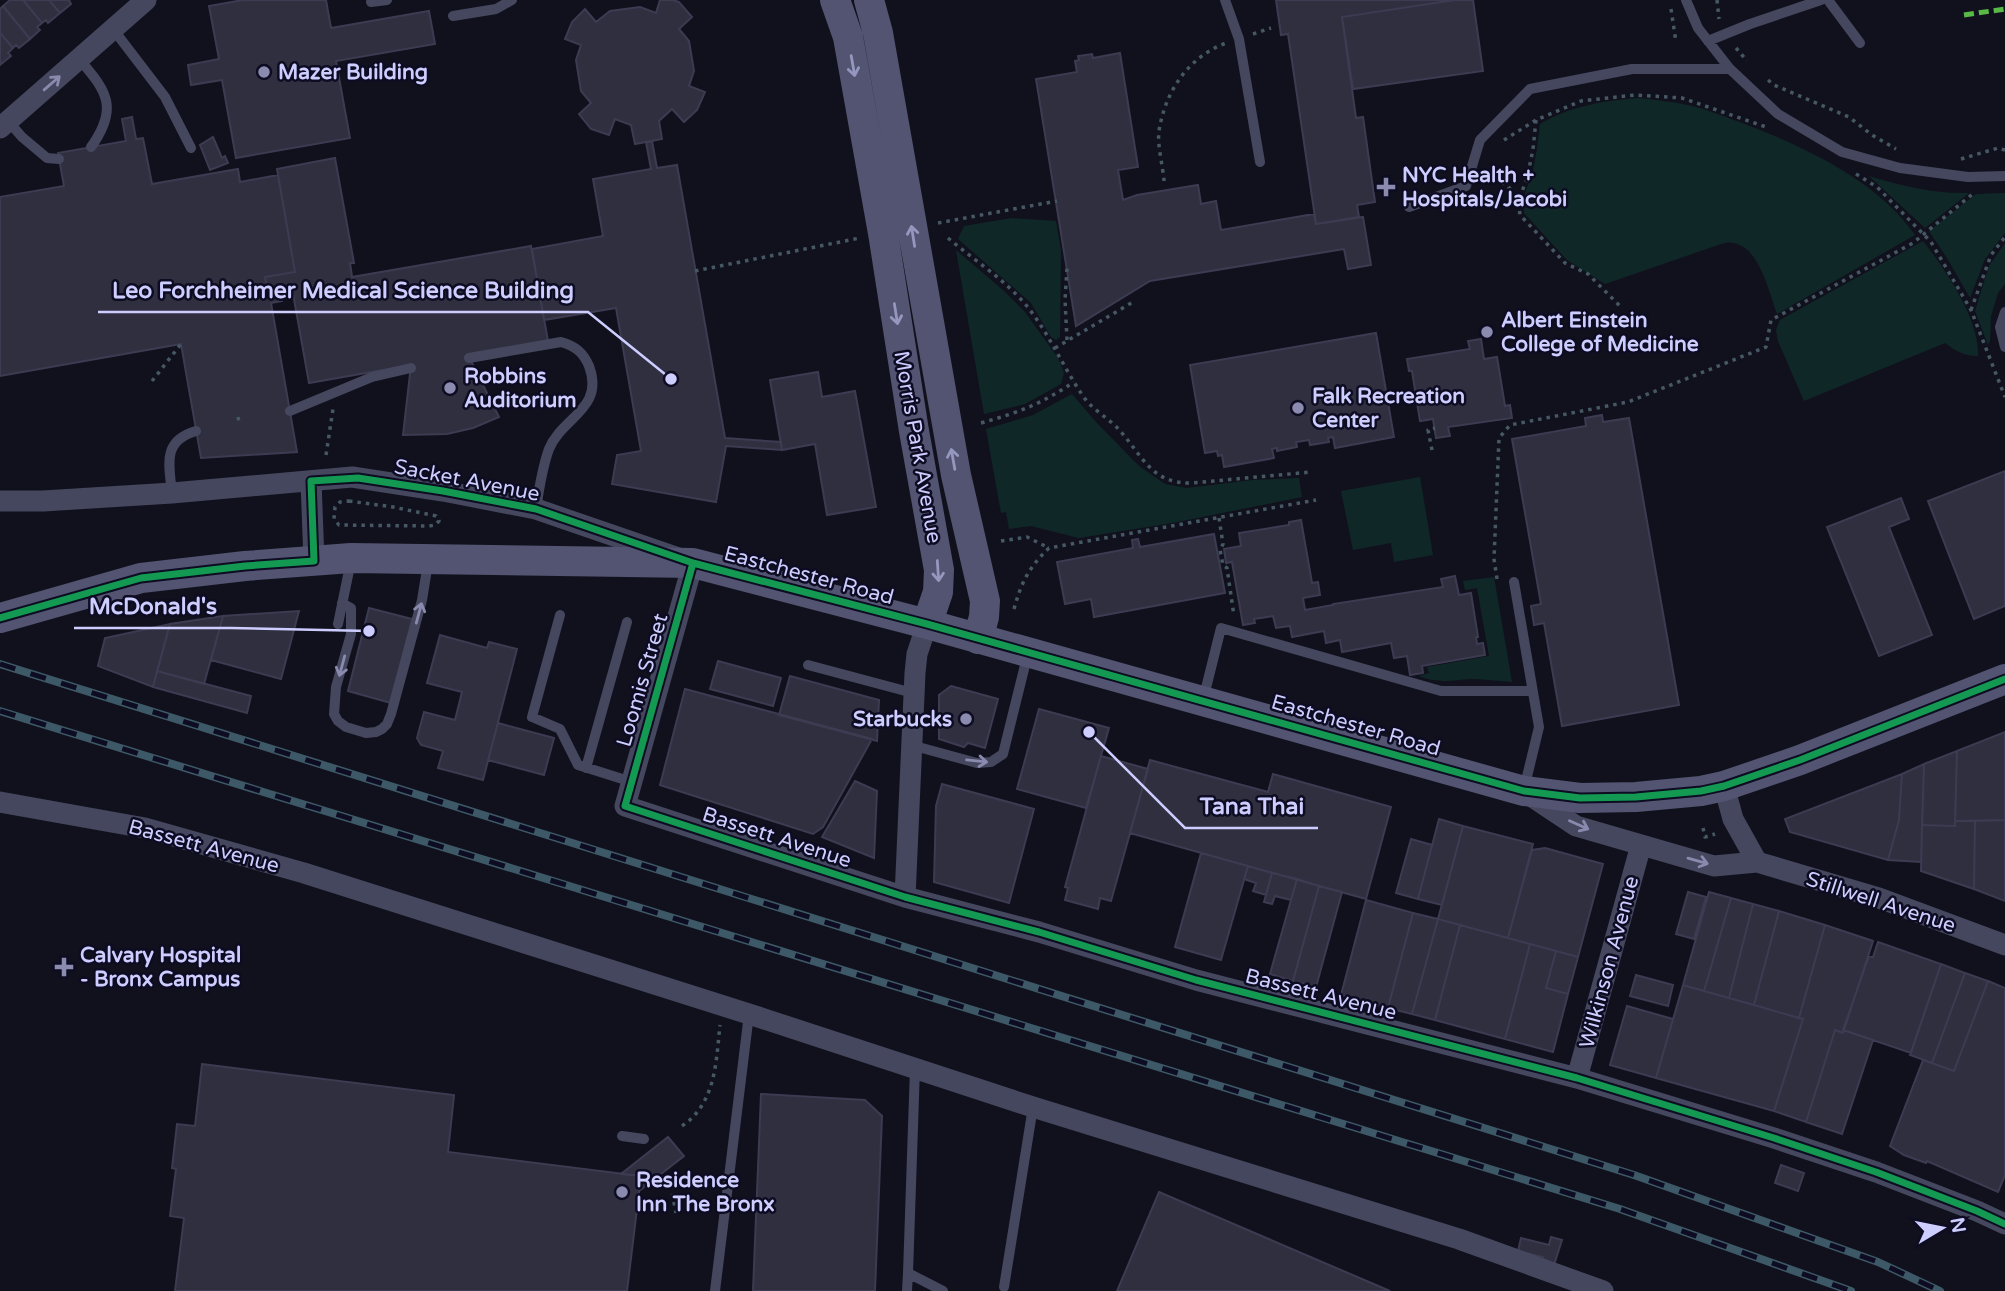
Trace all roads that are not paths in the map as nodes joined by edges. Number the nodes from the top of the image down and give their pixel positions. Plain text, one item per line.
1 (146, 0) edge
2 (387, 0) edge
3 (512, 0) edge
4 (835, 0) edge
5 (869, 0) edge
6 (1225, 0) edge
7 (1686, 0) edge
8 (1821, 0) edge
9 (1828, 0) edge
10 (371, 2) dead end
11 (453, 16) dead end
12 (113, 29) junction
13 (1708, 41) junction
14 (1860, 43) dead end
15 (79, 59) junction
16 (1730, 69) junction
17 (4, 124) edge
18 (91, 147) dead end
19 (191, 148) dead end
20 (59, 159) dead end
21 (1260, 162) dead end
22 (2005, 176) edge
23 (1409, 207) dead end
24 (2005, 312) edge
25 (2005, 347) edge
26 (469, 358) dead end
27 (411, 368) dead end
28 (290, 411) dead end
29 (196, 431) dead end
30 (311, 481) junction
31 (172, 493) junction
32 (0, 501) edge
33 (536, 509) junction
34 (351, 558) junction
35 (429, 559) junction
36 (314, 561) junction
37 (693, 563) junction
38 (1514, 582) dead end
39 (342, 603) junction
40 (560, 615) dead end
41 (0, 618) edge
42 (627, 622) dead end
43 (338, 624) dead end
44 (927, 624) junction
45 (978, 639) junction
46 (1028, 652) junction
47 (808, 664) dead end
48 (2005, 679) edge
49 (1532, 691) junction
50 (913, 693) junction
51 (1203, 700) junction
52 (911, 745) junction
53 (586, 768) junction
54 (632, 782) junction
55 (1724, 786) junction
56 (1524, 790) junction
57 (0, 802) edge
58 (625, 806) joint
59 (1641, 845) junction
60 (1757, 862) junction
61 (905, 897) junction
62 (2005, 946) edge
63 (749, 1014) junction
64 (915, 1068) junction
65 (1577, 1079) junction
66 (1034, 1107) junction
67 (622, 1136) dead end
68 (644, 1139) dead end
69 (2005, 1224) edge
70 (908, 1273) junction
71 (1004, 1287) dead end
72 (715, 1291) edge
73 (907, 1291) edge
74 (943, 1291) edge
75 (1603, 1291) edge

1 - 12 street
2 - 10 lane
3 - 11 lane
4 -> 44 main road, Morris Park Avenue
45 -> 5 main road, Morris Park Avenue
6 - 21 lane
7 - 13 lane
8 - 13 lane
9 - 14 lane
12 - 15 street
12 - 19 lane
13 - 16 lane
17 -> 15 street
15 - 18 lane
16 - 22 lane
16 - 23 lane
17 - 20 lane
24 - 25 lane
26 - 33 lane
27 - 28 lane
29 - 31 lane
30 - 31 street, Sacket Avenue
30 - 33 street, Sacket Avenue
30 - 36 street
31 - 32 street, Sacket Avenue
33 - 37 street, Sacket Avenue
34 - 35 main road, Eastchester Road
34 - 36 main road, Eastchester Road
34 - 39 lane
35 - 37 main road, Eastchester Road
39 -> 35 lane
36 - 41 main road, Eastchester Road
37 - 44 main road, Eastchester Road
37 - 54 street, Loomis Street
38 - 49 lane
39 - 43 lane
40 - 53 lane
42 - 53 lane
44 - 45 main road, Eastchester Road
44 - 50 street, Morris Park Avenue
45 - 46 main road, Eastchester Road
46 - 51 main road, Eastchester Road
52 -> 46 lane
47 - 50 lane
48 - 55 main road, Eastchester Road
49 - 51 lane
49 - 56 lane
50 - 52 street, Morris Park Avenue
51 - 56 main road, Eastchester Road
52 - 61 street, Morris Park Avenue
53 - 54 lane
54 - 58 street, Loomis Street
55 - 56 main road, Eastchester Road
55 - 60 street
56 -> 59 street, Eastchester Road
57 - 63 street, Bassett Avenue
58 - 61 street, Bassett Avenue
59 -> 60 street, Stillwell Avenue
59 - 65 street, Wilkinson Avenue
60 - 62 street, Stillwell Avenue
61 - 65 street, Bassett Avenue
63 - 64 street, Bassett Avenue
63 - 72 lane
64 - 66 street, Bassett Avenue
64 - 70 lane
65 - 69 street, Bassett Avenue
66 - 71 lane
66 - 75 street, Bassett Avenue
67 - 68 lane
70 - 73 lane
70 - 74 lane

